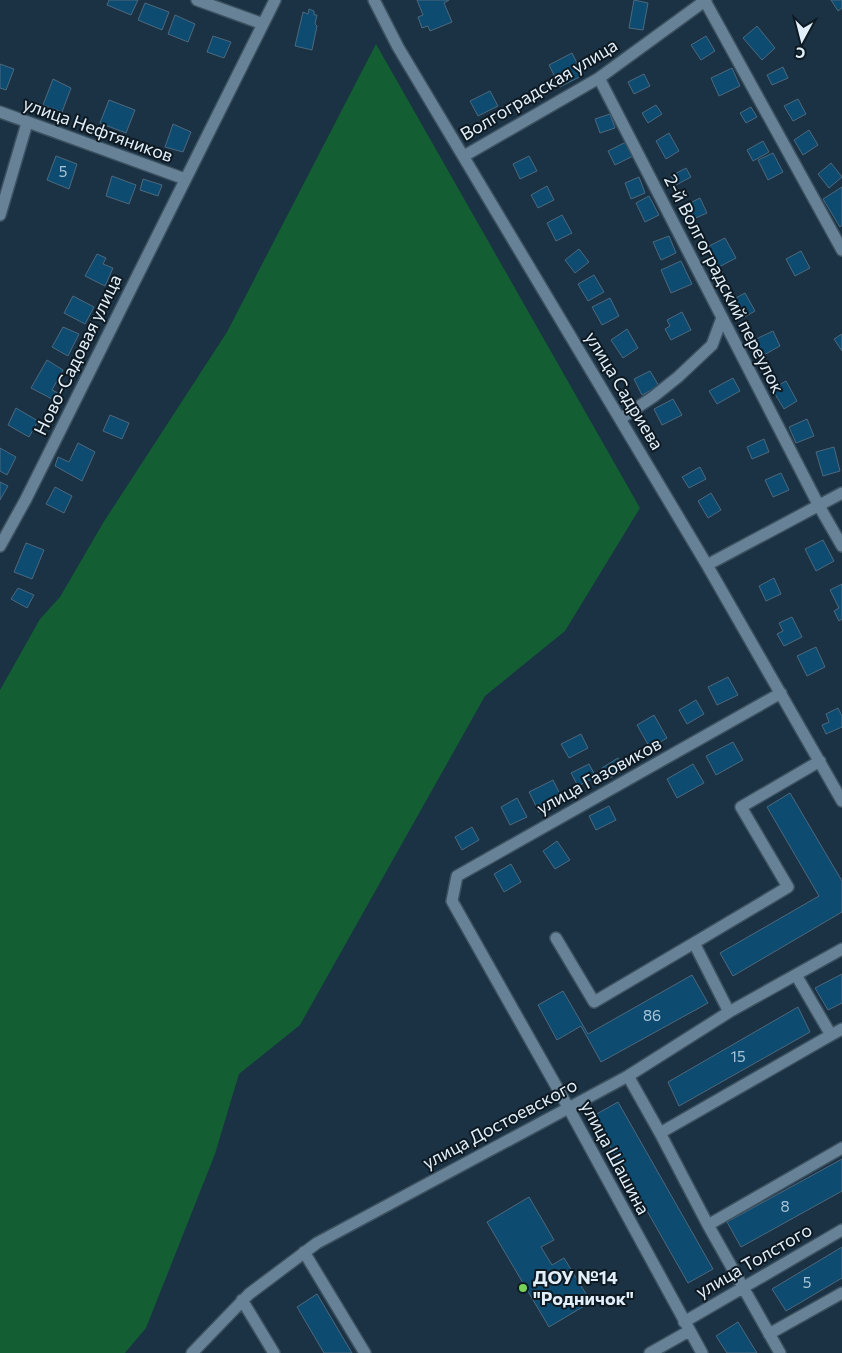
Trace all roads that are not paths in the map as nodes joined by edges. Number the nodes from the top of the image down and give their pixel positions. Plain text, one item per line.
1 (197, 0) edge
2 (275, 0) edge
3 (374, 0) edge
4 (705, 0) edge
5 (263, 24) junction
6 (599, 78) junction
7 (0, 112) edge
8 (27, 123) junction
9 (464, 156) junction
10 (185, 179) junction
11 (0, 215) edge
12 (842, 250) edge
13 (722, 318) junction
14 (620, 419) junction
15 (842, 493) edge
16 (819, 506) junction
17 (0, 546) edge
18 (842, 546) edge
19 (707, 564) junction
20 (781, 693) junction
21 (820, 761) junction
22 (842, 801) edge
23 (452, 902) joint
24 (556, 938) dead end
25 (694, 943) junction
26 (842, 949) edge
27 (796, 975) junction
28 (729, 1012) junction
29 (842, 1029) edge
30 (831, 1035) junction
31 (628, 1076) junction
32 (568, 1107) junction
33 (660, 1133) junction
34 (842, 1148) edge
35 (708, 1225) junction
36 (842, 1230) edge
37 (304, 1252) junction
38 (744, 1289) junction
39 (842, 1293) edge
40 (242, 1300) junction
41 (687, 1327) junction
42 (769, 1334) junction
43 (192, 1353) edge
44 (274, 1353) edge
45 (365, 1353) edge
46 (650, 1353) edge
47 (702, 1353) edge
48 (780, 1353) edge

1 - 5 street
2 - 5 street, Ново-Садовая улица
3 - 9 street, улица Садриева
4 - 6 street, Волгоградская улица
4 - 12 street
5 - 10 street, Ново-Садовая улица
6 - 9 street, Волгоградская улица
6 - 13 street, 2-й Волгоградский переулок
7 - 8 street, улица Нефтяников
8 - 10 street, улица Нефтяников
8 - 11 street
9 - 14 street, улица Садриева
10 - 17 street, Ново-Садовая улица
13 - 14 street
13 - 16 street, 2-й Волгоградский переулок
14 - 19 street, улица Садриева
15 - 16 street
16 - 18 street, 2-й Волгоградский переулок
16 - 19 street
19 - 20 street, улица Садриева
20 - 21 street, улица Садриева
20 - 23 street, улица Газовиков
21 - 22 street, улица Садриева
21 - 25 street
23 - 32 street, улица Шашина
24 - 25 street
25 - 28 street
26 - 27 street, улица Достоевского
27 - 28 street, улица Достоевского
27 - 30 street
28 - 31 street, улица Достоевского
29 - 30 street
30 - 33 street
31 - 32 street, улица Достоевского
31 - 33 street
32 - 37 street, улица Достоевского
32 - 41 street, улица Шашина
33 - 35 street
34 - 35 street
35 - 38 street
36 - 38 street, улица Толстого
37 - 40 street, улица Достоевского
37 - 45 street
38 - 41 street, улица Толстого
38 - 42 street
39 - 42 street
40 - 43 street, улица Достоевского
40 - 44 street
41 - 46 street, улица Толстого
41 - 47 street, улица Шашина
42 - 48 street

